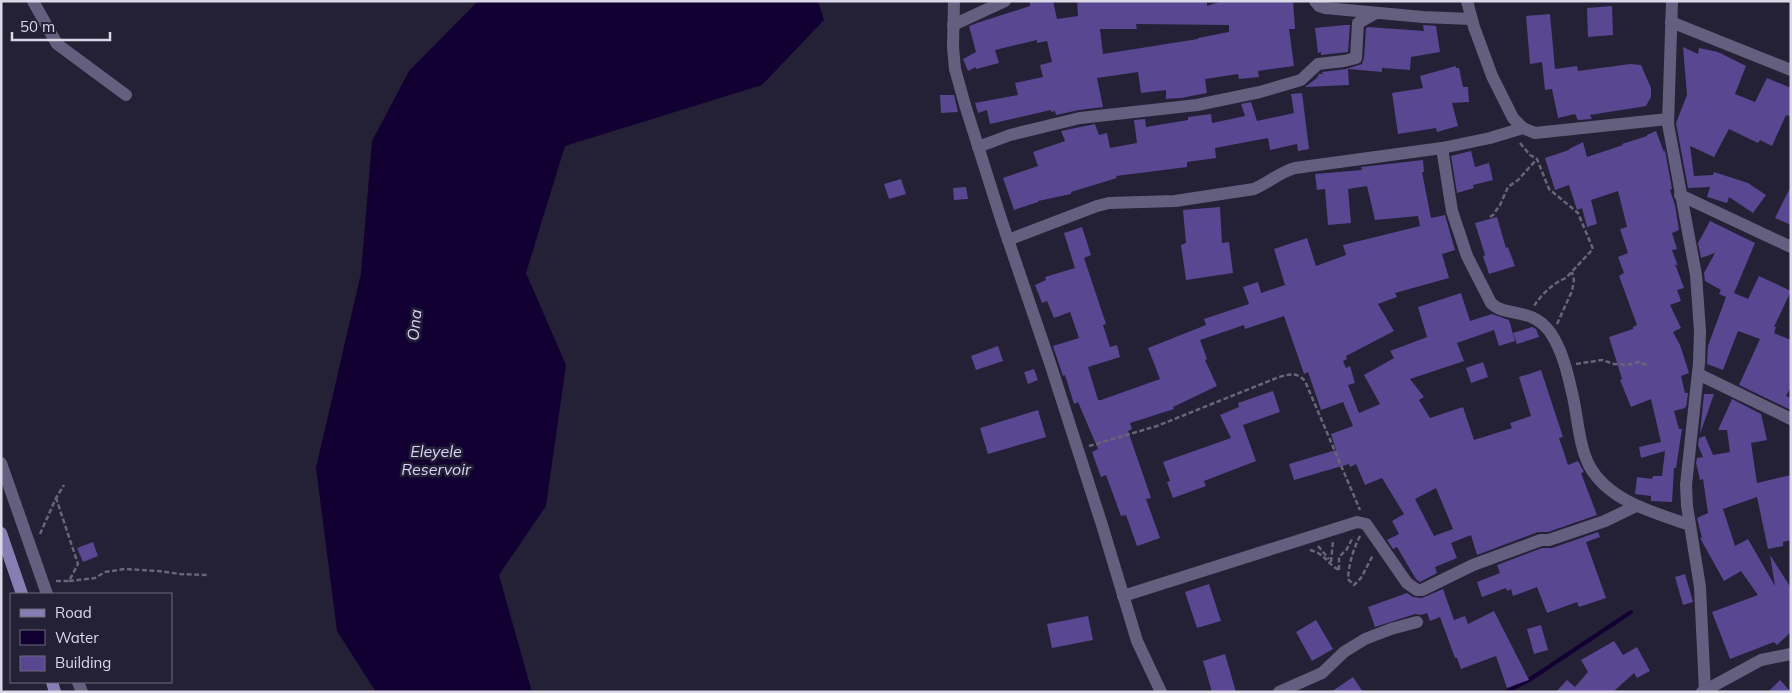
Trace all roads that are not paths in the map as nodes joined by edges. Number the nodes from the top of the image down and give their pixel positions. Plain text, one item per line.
1 (33, 1) edge
2 (954, 1) edge
3 (1005, 1) edge
4 (1315, 1) edge
5 (1467, 1) edge
6 (1672, 1) edge
7 (1376, 13) junction
8 (1471, 19) junction
9 (1671, 22) junction
10 (953, 25) junction
11 (1791, 70) edge
12 (126, 95) dead end
13 (1668, 119) junction
14 (1523, 128) junction
15 (978, 148) junction
16 (1442, 148) junction
17 (1680, 195) junction
18 (1008, 240) junction
19 (1791, 248) edge
20 (1698, 374) junction
21 (1791, 419) edge
22 (1, 463) edge
23 (1636, 506) junction
24 (1690, 525) junction
25 (1, 533) edge
26 (44, 588) edge
27 (22, 593) edge
28 (1123, 596) junction
29 (1417, 622) dead end
30 (1791, 654) edge
31 (1704, 691) edge
32 (1161, 692) edge
33 (1279, 692) edge

1 - 12 street
2 - 10 street
3 - 10 street
4 - 7 street
5 - 8 street
6 - 9 street
7 - 8 street
7 - 15 street
8 - 14 street
9 - 11 street
9 - 13 street
10 - 15 street
13 - 14 street
13 - 17 street
14 - 16 street
15 - 18 street
16 - 18 street
16 - 23 street
17 - 19 street
17 - 20 street
18 - 28 street
20 - 21 street
20 - 24 street
22 - 26 street
23 - 24 street
23 - 28 street
24 - 31 street
25 - 27 main road
28 - 32 street
29 - 33 street
30 - 31 street

